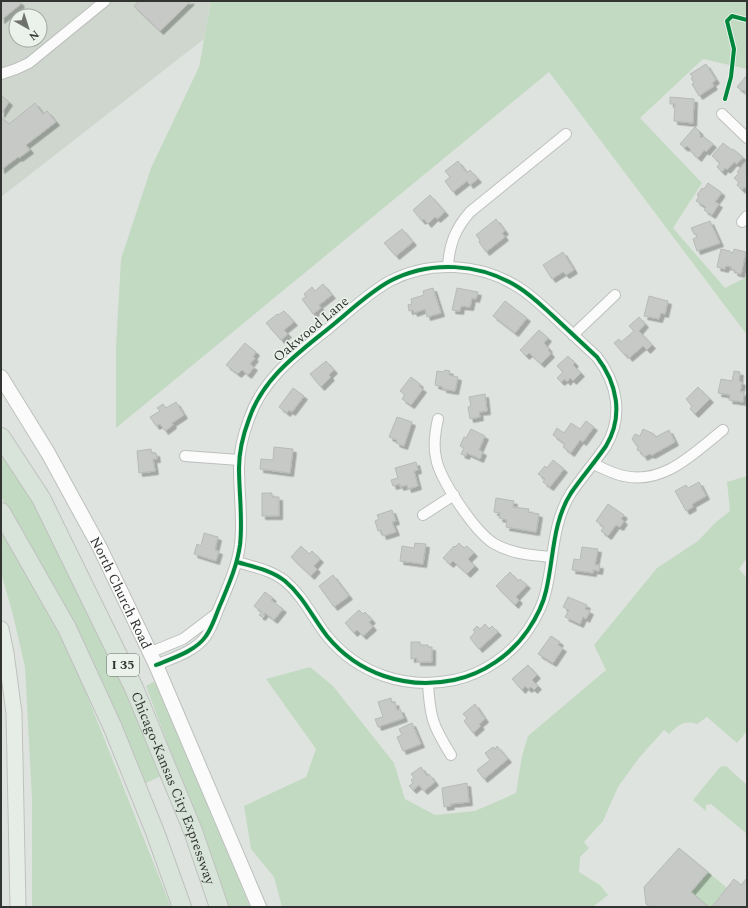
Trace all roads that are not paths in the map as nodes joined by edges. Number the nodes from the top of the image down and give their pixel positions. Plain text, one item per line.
1 (105, 1) edge
2 (1, 74) edge
3 (722, 114) dead end
4 (566, 134) dead end
5 (747, 138) edge
6 (448, 267) junction
7 (615, 295) dead end
8 (573, 335) junction
9 (1, 377) edge
10 (438, 419) dead end
11 (723, 430) dead end
12 (1, 437) edge
13 (185, 456) dead end
14 (239, 460) junction
15 (593, 464) junction
16 (454, 495) junction
17 (1, 512) edge
18 (423, 515) dead end
19 (552, 558) junction
20 (237, 562) junction
21 (216, 614) junction
22 (1, 629) edge
23 (153, 658) junction
24 (428, 684) junction
25 (452, 755) dead end
26 (18, 907) edge
27 (182, 907) edge
28 (219, 907) edge
29 (259, 907) edge

1 - 2 street
3 - 5 street
4 - 6 street
6 - 8 street, Oakwood Lane
6 - 14 street, Oakwood Lane
7 - 8 street
8 - 15 street, Oakwood Lane
9 - 23 main road, North Church Road
10 - 16 street
11 - 15 street
12 - 28 highway, Chicago-Kansas City Expressway / I 35
13 - 14 street
14 - 20 street, Oakwood Lane
15 - 19 street, Oakwood Lane
16 - 18 street
16 - 19 street
17 - 27 highway, I 35
19 - 24 street, Oakwood Lane
20 - 21 street, Oakwood Lane
20 - 24 street, Oakwood Lane
21 - 23 street, Oakwood Lane
21 - 23 street, Oakwood Lane
22 - 26 main road
23 - 29 main road, North Church Road
24 - 25 street

